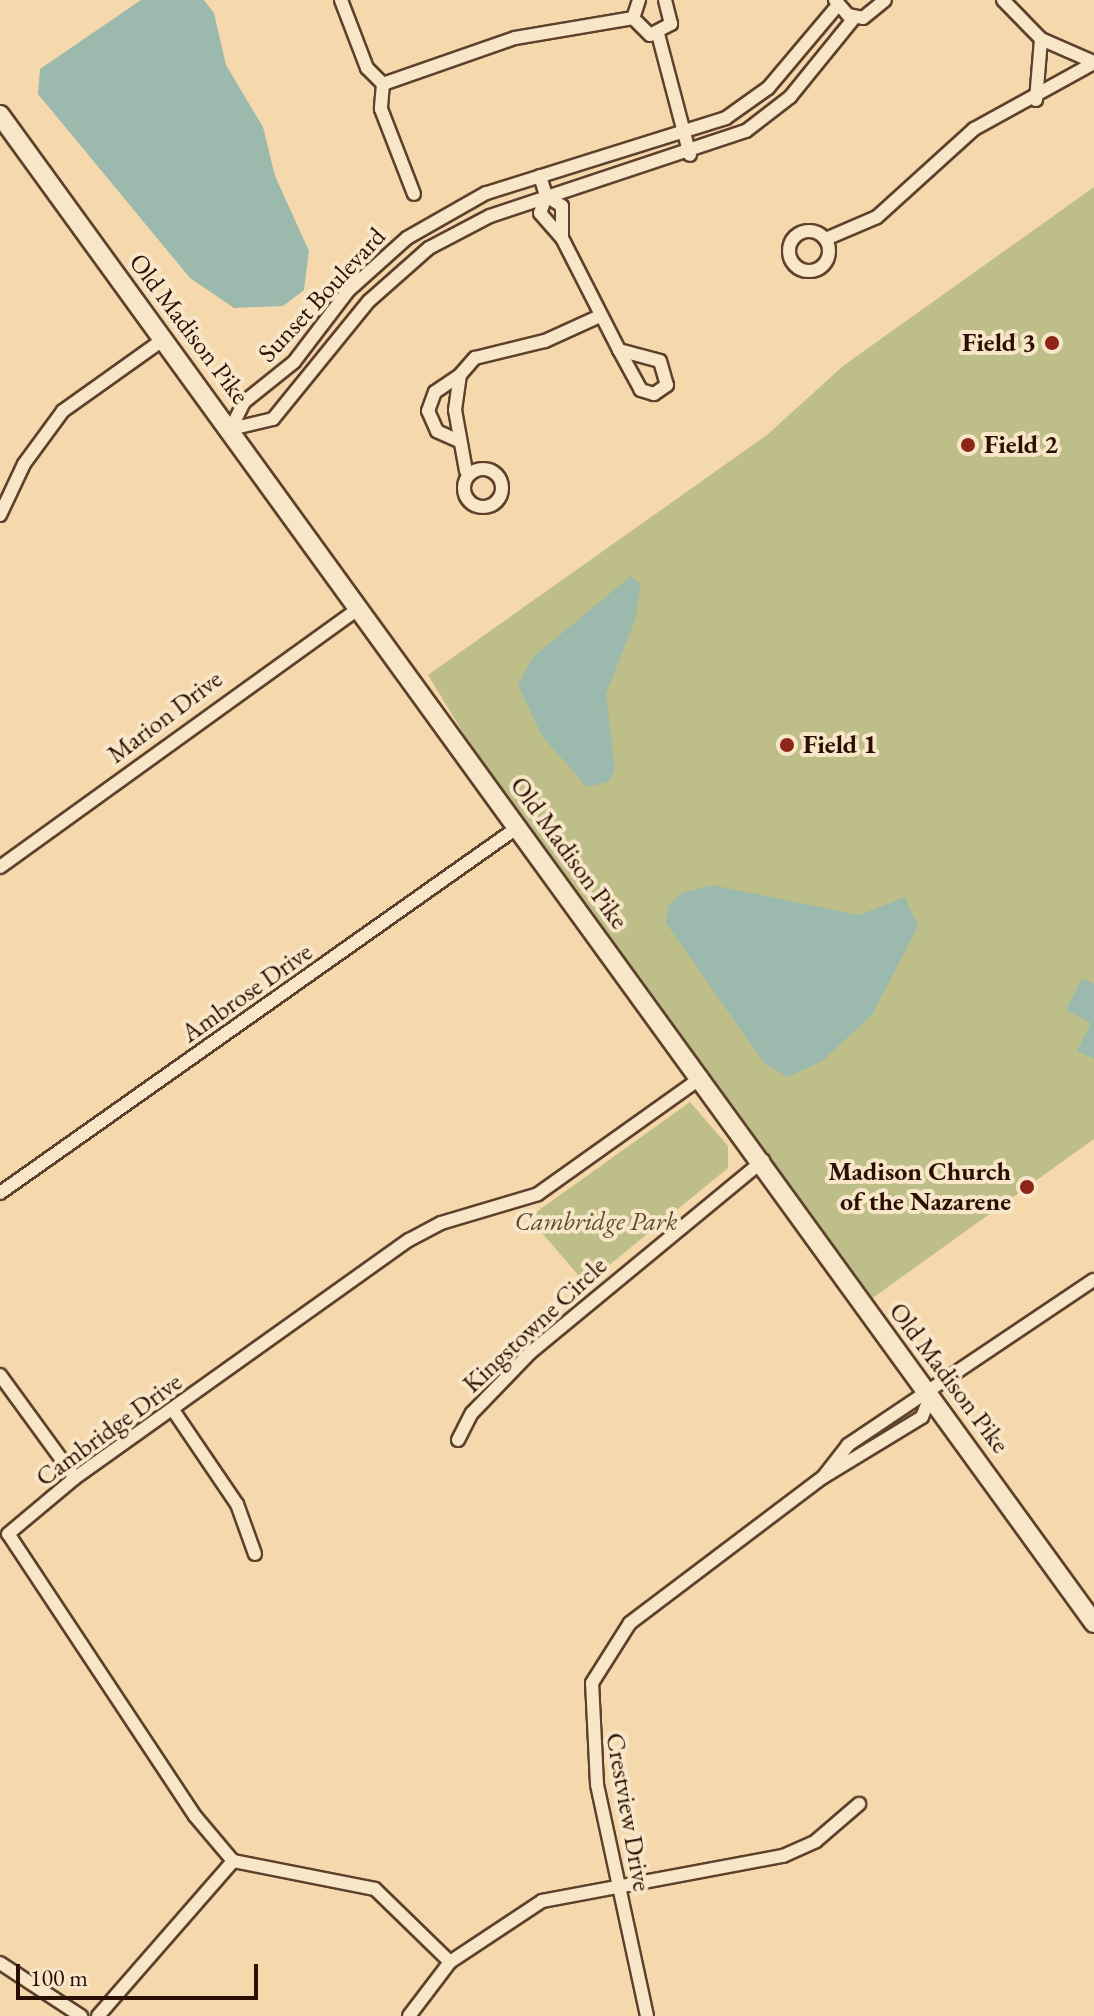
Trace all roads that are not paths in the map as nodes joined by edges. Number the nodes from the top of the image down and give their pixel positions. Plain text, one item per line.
1 (341, 0) edge
2 (639, 0) edge
3 (666, 0) edge
4 (885, 0) edge
5 (1003, 0) edge
6 (836, 3) edge
7 (855, 17) junction
8 (633, 18) junction
9 (658, 34) junction
10 (1041, 39) junction
11 (1094, 62) edge
12 (383, 84) junction
13 (1036, 100) junction
14 (0, 115) edge
15 (684, 133) junction
16 (690, 155) junction
17 (540, 176) junction
18 (414, 194) dead end
19 (546, 196) junction
20 (562, 238) junction
21 (828, 238) dead end
22 (598, 317) junction
23 (164, 339) junction
24 (619, 350) dead end
25 (460, 375) junction
26 (231, 429) junction
27 (459, 441) junction
28 (466, 471) dead end
29 (0, 515) edge
30 (360, 607) junction
31 (518, 827) junction
32 (0, 867) edge
33 (702, 1077) junction
34 (763, 1161) junction
35 (0, 1193) edge
36 (1094, 1280) edge
37 (0, 1375) edge
38 (931, 1394) junction
39 (173, 1410) junction
40 (458, 1440) dead end
41 (75, 1478) junction
42 (822, 1478) junction
43 (255, 1554) dead end
44 (1094, 1623) edge
45 (859, 1804) dead end
46 (233, 1861) junction
47 (618, 1890) junction
48 (450, 1962) junction
49 (0, 1963) edge
50 (81, 2016) edge
51 (98, 2016) edge
52 (409, 2016) edge
53 (647, 2016) edge

1 - 12 street
2 - 8 street
3 - 9 street
4 - 7 street, Sunset Boulevard
5 - 10 street
6 - 7 street, Sunset Boulevard
6 - 15 street, Sunset Boulevard
7 - 16 street, Sunset Boulevard
8 - 9 street
8 - 12 street
9 - 15 street
10 - 11 street
10 - 13 street
11 - 13 street
12 - 18 street
13 - 21 street
14 - 23 main road, Old Madison Pike
15 - 16 street
15 - 17 street, Sunset Boulevard
16 - 19 street, Sunset Boulevard
17 - 19 street
17 - 26 street, Sunset Boulevard
19 - 20 street
19 - 20 street
19 - 26 street, Sunset Boulevard
20 - 22 street
22 - 24 street
22 - 25 street
23 - 26 main road, Old Madison Pike
23 - 29 street
25 - 27 street
25 - 27 street
26 - 30 main road, Old Madison Pike
27 - 28 street
30 - 31 main road, Old Madison Pike
30 - 32 street, Marion Drive
31 - 33 main road, Old Madison Pike
31 - 35 street, Ambrose Drive
33 - 34 main road, Old Madison Pike
33 - 39 street, Cambridge Drive
34 - 38 main road, Old Madison Pike
34 - 40 street, Kingstowne Circle
36 - 38 street, Crestview Drive
37 - 41 street
38 - 42 street, Crestview Drive
38 - 42 street, Crestview Drive
38 - 44 main road, Old Madison Pike
39 - 41 street, Cambridge Drive
39 - 43 street
41 - 46 street, Cambridge Drive
42 - 47 street, Crestview Drive
45 - 47 street
46 - 48 street
46 - 51 street
47 - 48 street
47 - 53 street, Crestview Drive
48 - 52 street
49 - 50 street

